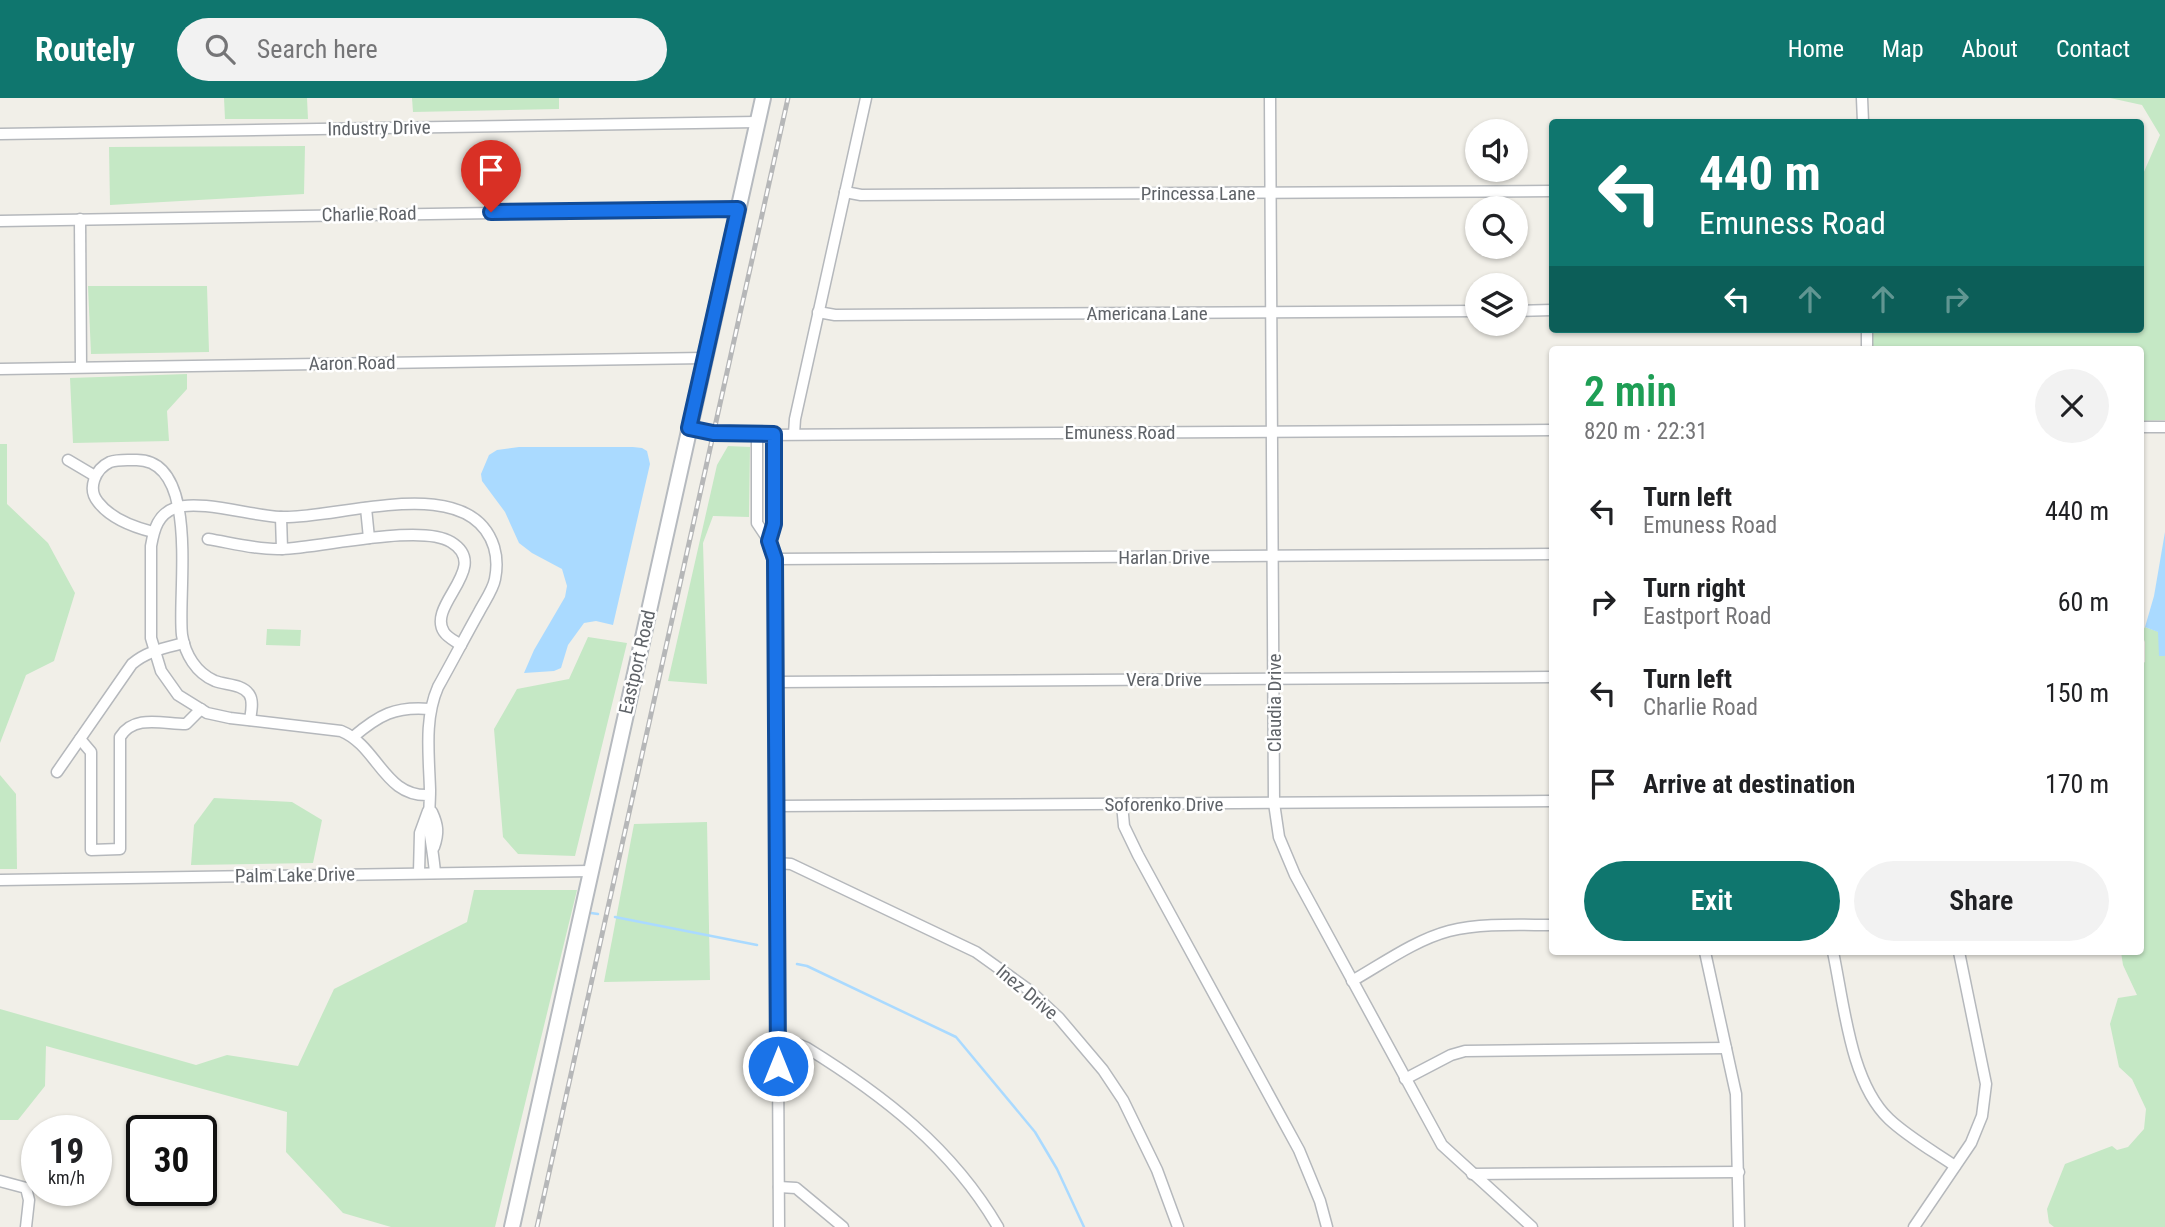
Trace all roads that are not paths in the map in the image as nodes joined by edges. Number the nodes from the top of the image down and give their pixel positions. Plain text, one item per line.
1 (763, 98) edge
2 (866, 98) edge
3 (1270, 98) edge
4 (1863, 98) edge
5 (1863, 119) edge
6 (757, 122) junction
7 (0, 134) edge
8 (1549, 191) edge
9 (845, 192) junction
10 (1271, 193) junction
11 (738, 209) junction
12 (80, 219) junction
13 (0, 221) edge
14 (1549, 310) edge
15 (1465, 311) edge
16 (1528, 311) edge
17 (818, 312) junction
18 (1271, 312) junction
19 (705, 358) junction
20 (81, 367) junction
21 (0, 369) edge
22 (2144, 426) edge
23 (2165, 427) edge
24 (689, 428) junction
25 (1549, 430) edge
26 (1272, 431) junction
27 (774, 434) junction
28 (794, 434) junction
29 (757, 435) junction
30 (68, 460) dead end
31 (95, 477) junction
32 (179, 506) junction
33 (366, 508) junction
34 (281, 517) junction
35 (153, 532) junction
36 (369, 538) junction
37 (208, 539) dead end
38 (769, 541) junction
39 (282, 549) junction
40 (1549, 554) edge
41 (1273, 556) junction
42 (775, 559) junction
43 (184, 643) junction
44 (461, 645) junction
45 (153, 651) junction
46 (1549, 677) edge
47 (1274, 679) junction
48 (776, 682) junction
49 (201, 709) junction
50 (430, 709) junction
51 (250, 720) junction
52 (353, 737) junction
53 (80, 739) junction
54 (57, 772) dead end
55 (430, 795) junction
56 (1549, 801) edge
57 (1274, 803) junction
58 (1122, 804) junction
59 (776, 806) junction
60 (430, 807) junction
61 (776, 863) junction
62 (591, 871) junction
63 (419, 873) junction
64 (435, 873) junction
65 (0, 880) edge
66 (1549, 925) edge
67 (1706, 955) edge
68 (1834, 955) edge
69 (1960, 955) edge
70 (1352, 981) junction
71 (778, 1041) junction
72 (1727, 1048) junction
73 (1405, 1079) junction
74 (1955, 1166) junction
75 (1739, 1172) junction
76 (1472, 1174) junction
77 (0, 1181) edge
78 (779, 1187) junction
79 (26, 1227) edge
80 (512, 1227) edge
81 (779, 1227) edge
82 (842, 1227) edge
83 (998, 1227) edge
84 (1178, 1227) edge
85 (1327, 1227) edge
86 (1532, 1227) edge
87 (1739, 1227) edge
88 (1914, 1227) edge

1 - 6 street, Eastport Road
2 - 9 street
3 - 10 street, Claudia Drive
4 - 5 street
6 - 7 street, Industry Drive
6 - 11 street, Eastport Road
8 - 10 street, Princessa Lane
9 - 10 street, Princessa Lane
9 - 17 street
10 - 18 street, Claudia Drive
11 - 12 street, Charlie Road
11 - 19 street, Eastport Road
12 - 13 street, Charlie Road
12 - 20 street
14 - 16 street
15 - 18 street, Americana Lane
17 - 18 street, Americana Lane
17 - 28 street
18 - 26 street, Claudia Drive
19 - 20 street, Aaron Road
19 - 24 street, Eastport Road
20 - 21 street, Aaron Road
22 - 23 street
24 - 29 street, Emuness Road
24 - 62 street, Eastport Road
25 - 26 street, Emuness Road
26 - 28 street, Emuness Road
26 - 41 street, Claudia Drive
27 - 28 street, Emuness Road
27 - 29 street, Emuness Road
27 - 38 street
29 - 38 street
30 - 31 street
31 - 32 street
31 - 35 street
32 - 34 street
32 - 35 street
32 - 43 street
33 - 34 street
33 - 36 street
33 - 44 street
34 - 39 street
35 - 45 street
36 - 39 street
36 - 44 street
37 - 39 street
38 - 42 street
40 - 41 street, Harlan Drive
41 - 42 street, Harlan Drive
41 - 47 street, Claudia Drive
42 - 48 street
43 - 45 street
43 - 51 street
44 - 50 street
45 - 49 street
45 - 53 street
46 - 47 street, Vera Drive
47 - 48 street, Vera Drive
47 - 57 street, Claudia Drive
48 - 59 street
49 - 51 street
49 - 53 street
50 - 52 street
50 - 55 street
51 - 52 street
52 - 55 street
53 - 54 street
55 - 60 street
56 - 57 street, Soforenko Drive
57 - 58 street, Soforenko Drive
57 - 70 street, Claudia Drive
58 - 59 street, Soforenko Drive
58 - 85 street
59 - 61 street
60 - 63 street
60 - 64 street
61 - 71 street
61 - 84 street, Inez Drive
62 - 64 street, Palm Lake Drive
62 - 80 street, Eastport Road
63 - 64 street, Palm Lake Drive
63 - 65 street, Palm Lake Drive
66 - 70 street
67 - 72 street
68 - 74 street
69 - 74 street
70 - 73 street, Claudia Drive
71 - 78 street
71 - 83 street
72 - 73 street
72 - 75 street
73 - 76 street, Claudia Drive
74 - 88 street
75 - 76 street
75 - 87 street
76 - 86 street, Claudia Drive
77 - 79 street
78 - 81 street
78 - 82 street

